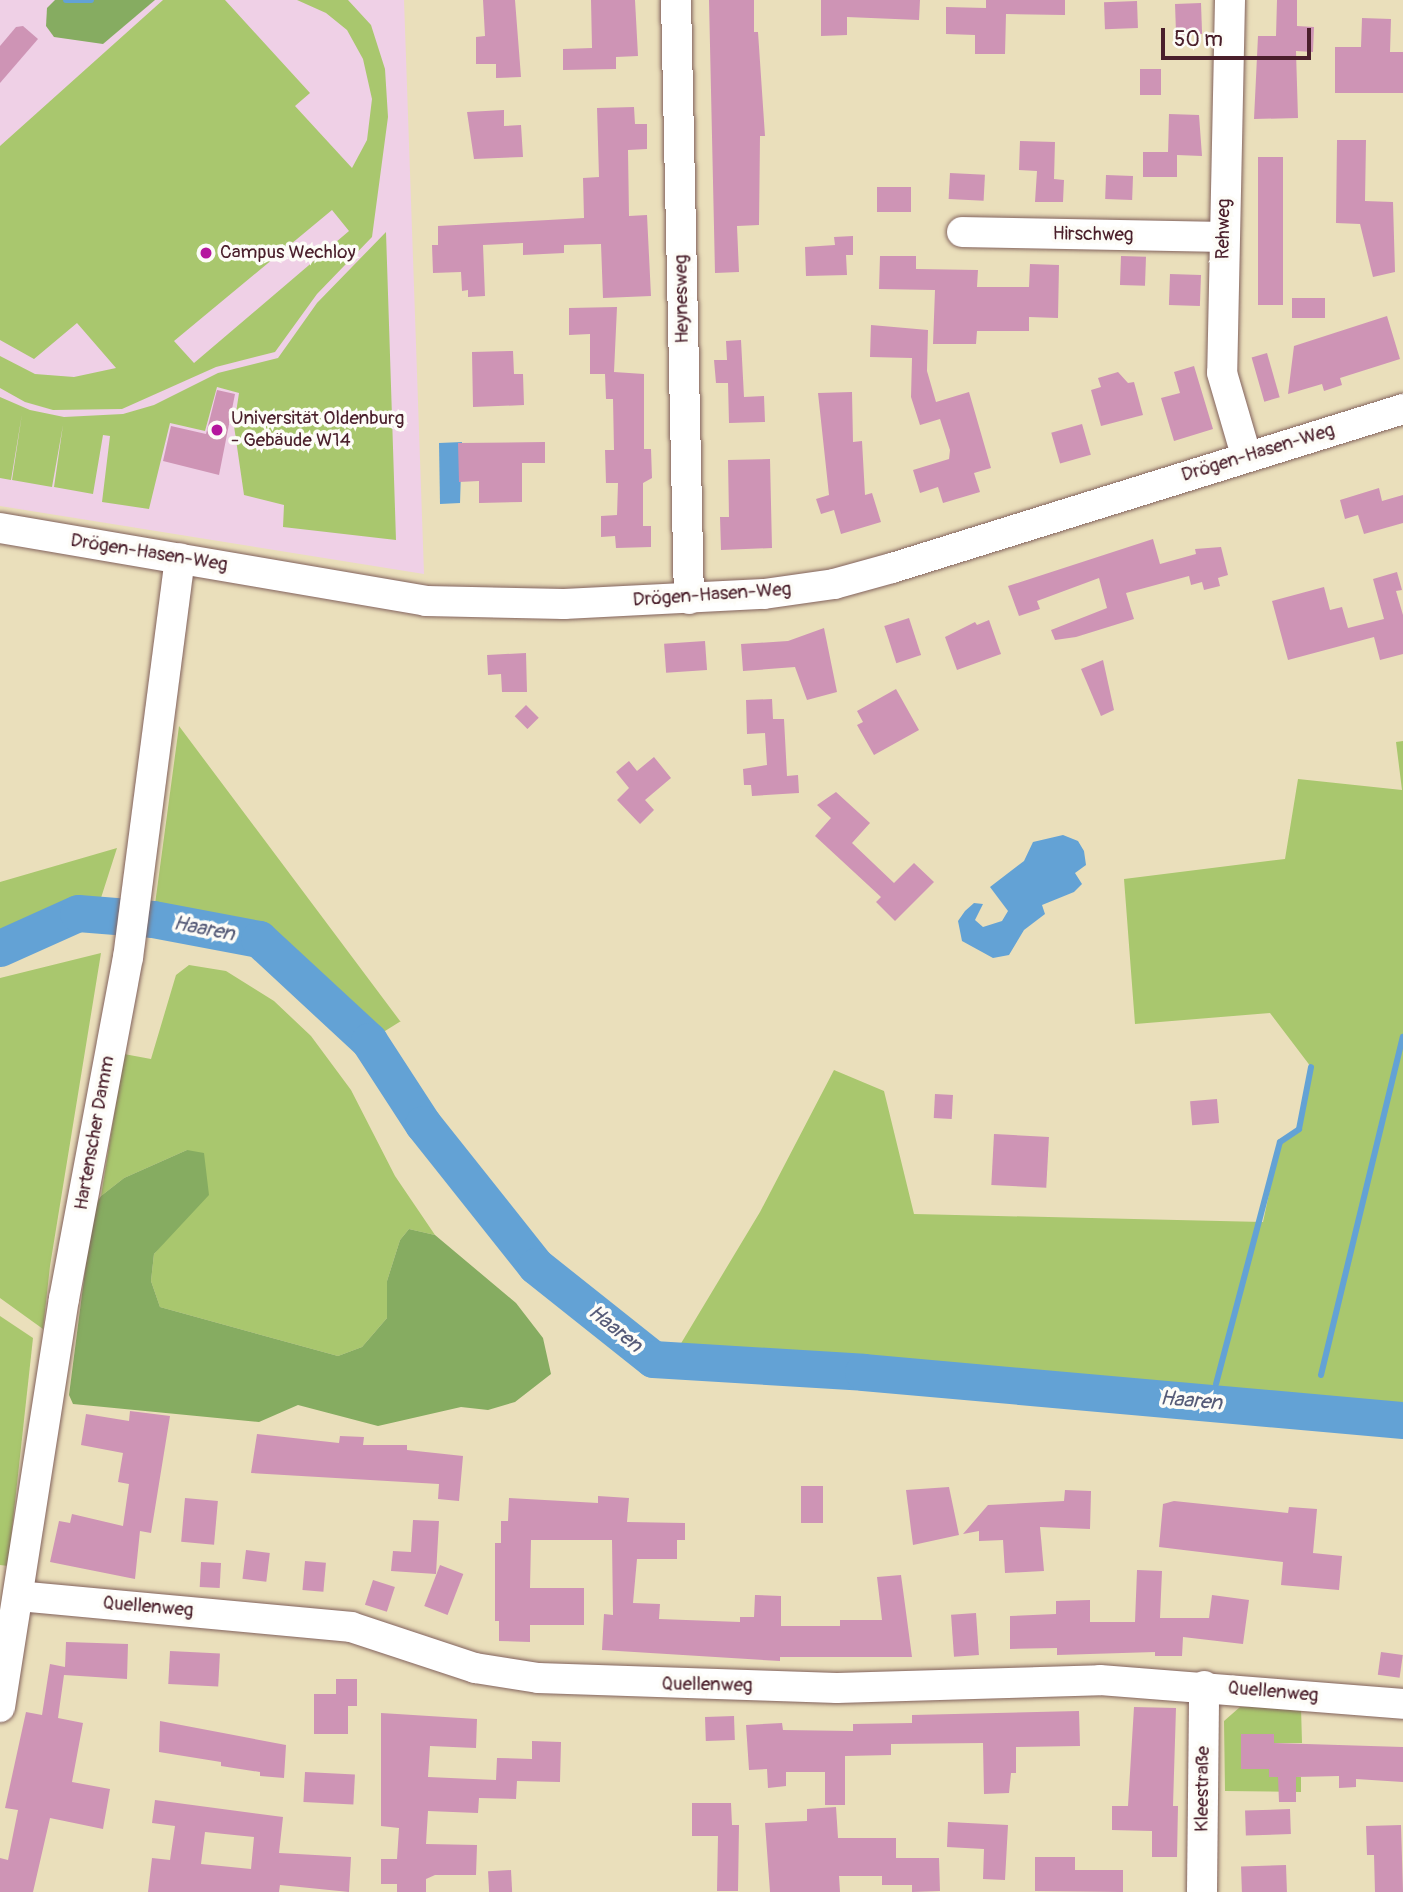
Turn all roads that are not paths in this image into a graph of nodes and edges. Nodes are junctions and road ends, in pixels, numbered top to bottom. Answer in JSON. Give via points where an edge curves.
{"nodes":[{"id":1,"x":676,"y":0,"type":"edge"},
{"id":2,"x":1230,"y":0,"type":"edge"},
{"id":3,"x":962,"y":232,"type":"dead end"},
{"id":4,"x":1224,"y":237,"type":"junction"},
{"id":5,"x":1403,"y":410,"type":"edge"},
{"id":6,"x":1246,"y":455,"type":"junction"},
{"id":7,"x":0,"y":528,"type":"edge"},
{"id":8,"x":180,"y":558,"type":"junction"},
{"id":9,"x":689,"y":599,"type":"junction"},
{"id":10,"x":18,"y":1596,"type":"junction"},
{"id":11,"x":1204,"y":1686,"type":"junction"},
{"id":12,"x":1403,"y":1704,"type":"edge"},
{"id":13,"x":0,"y":1707,"type":"edge"},
{"id":14,"x":1202,"y":1892,"type":"edge"}],
"edges":[{"from":1,"to":9,"type":"street","name":"Heynesweg"},
{"from":2,"to":4,"type":"street","name":"Rehweg"},
{"from":3,"to":4,"type":"street","name":"Hirschweg"},
{"from":4,"to":6,"type":"street","name":"Rehweg","via":[[1222,373]]},
{"from":5,"to":6,"type":"street","name":"Drögen-Hasen-Weg"},
{"from":6,"to":9,"type":"street","name":"Drögen-Hasen-Weg","via":[[834,584]]},
{"from":7,"to":8,"type":"street","name":"Drögen-Hasen-Weg"},
{"from":8,"to":9,"type":"street","name":"Drögen-Hasen-Weg","via":[[426,601],[542,604]]},
{"from":8,"to":10,"type":"street","name":"Hartenscher Damm","via":[[128,952],[64,1299]]},
{"from":10,"to":11,"type":"street","name":"Quellenweg","via":[[351,1627],[475,1668],[538,1678],[838,1688],[1087,1680]]},
{"from":10,"to":13,"type":"street","name":"Hartenscher Damm"},
{"from":11,"to":12,"type":"street","name":"Quellenweg"},
{"from":11,"to":14,"type":"street","name":"Kleestraße"}]}
